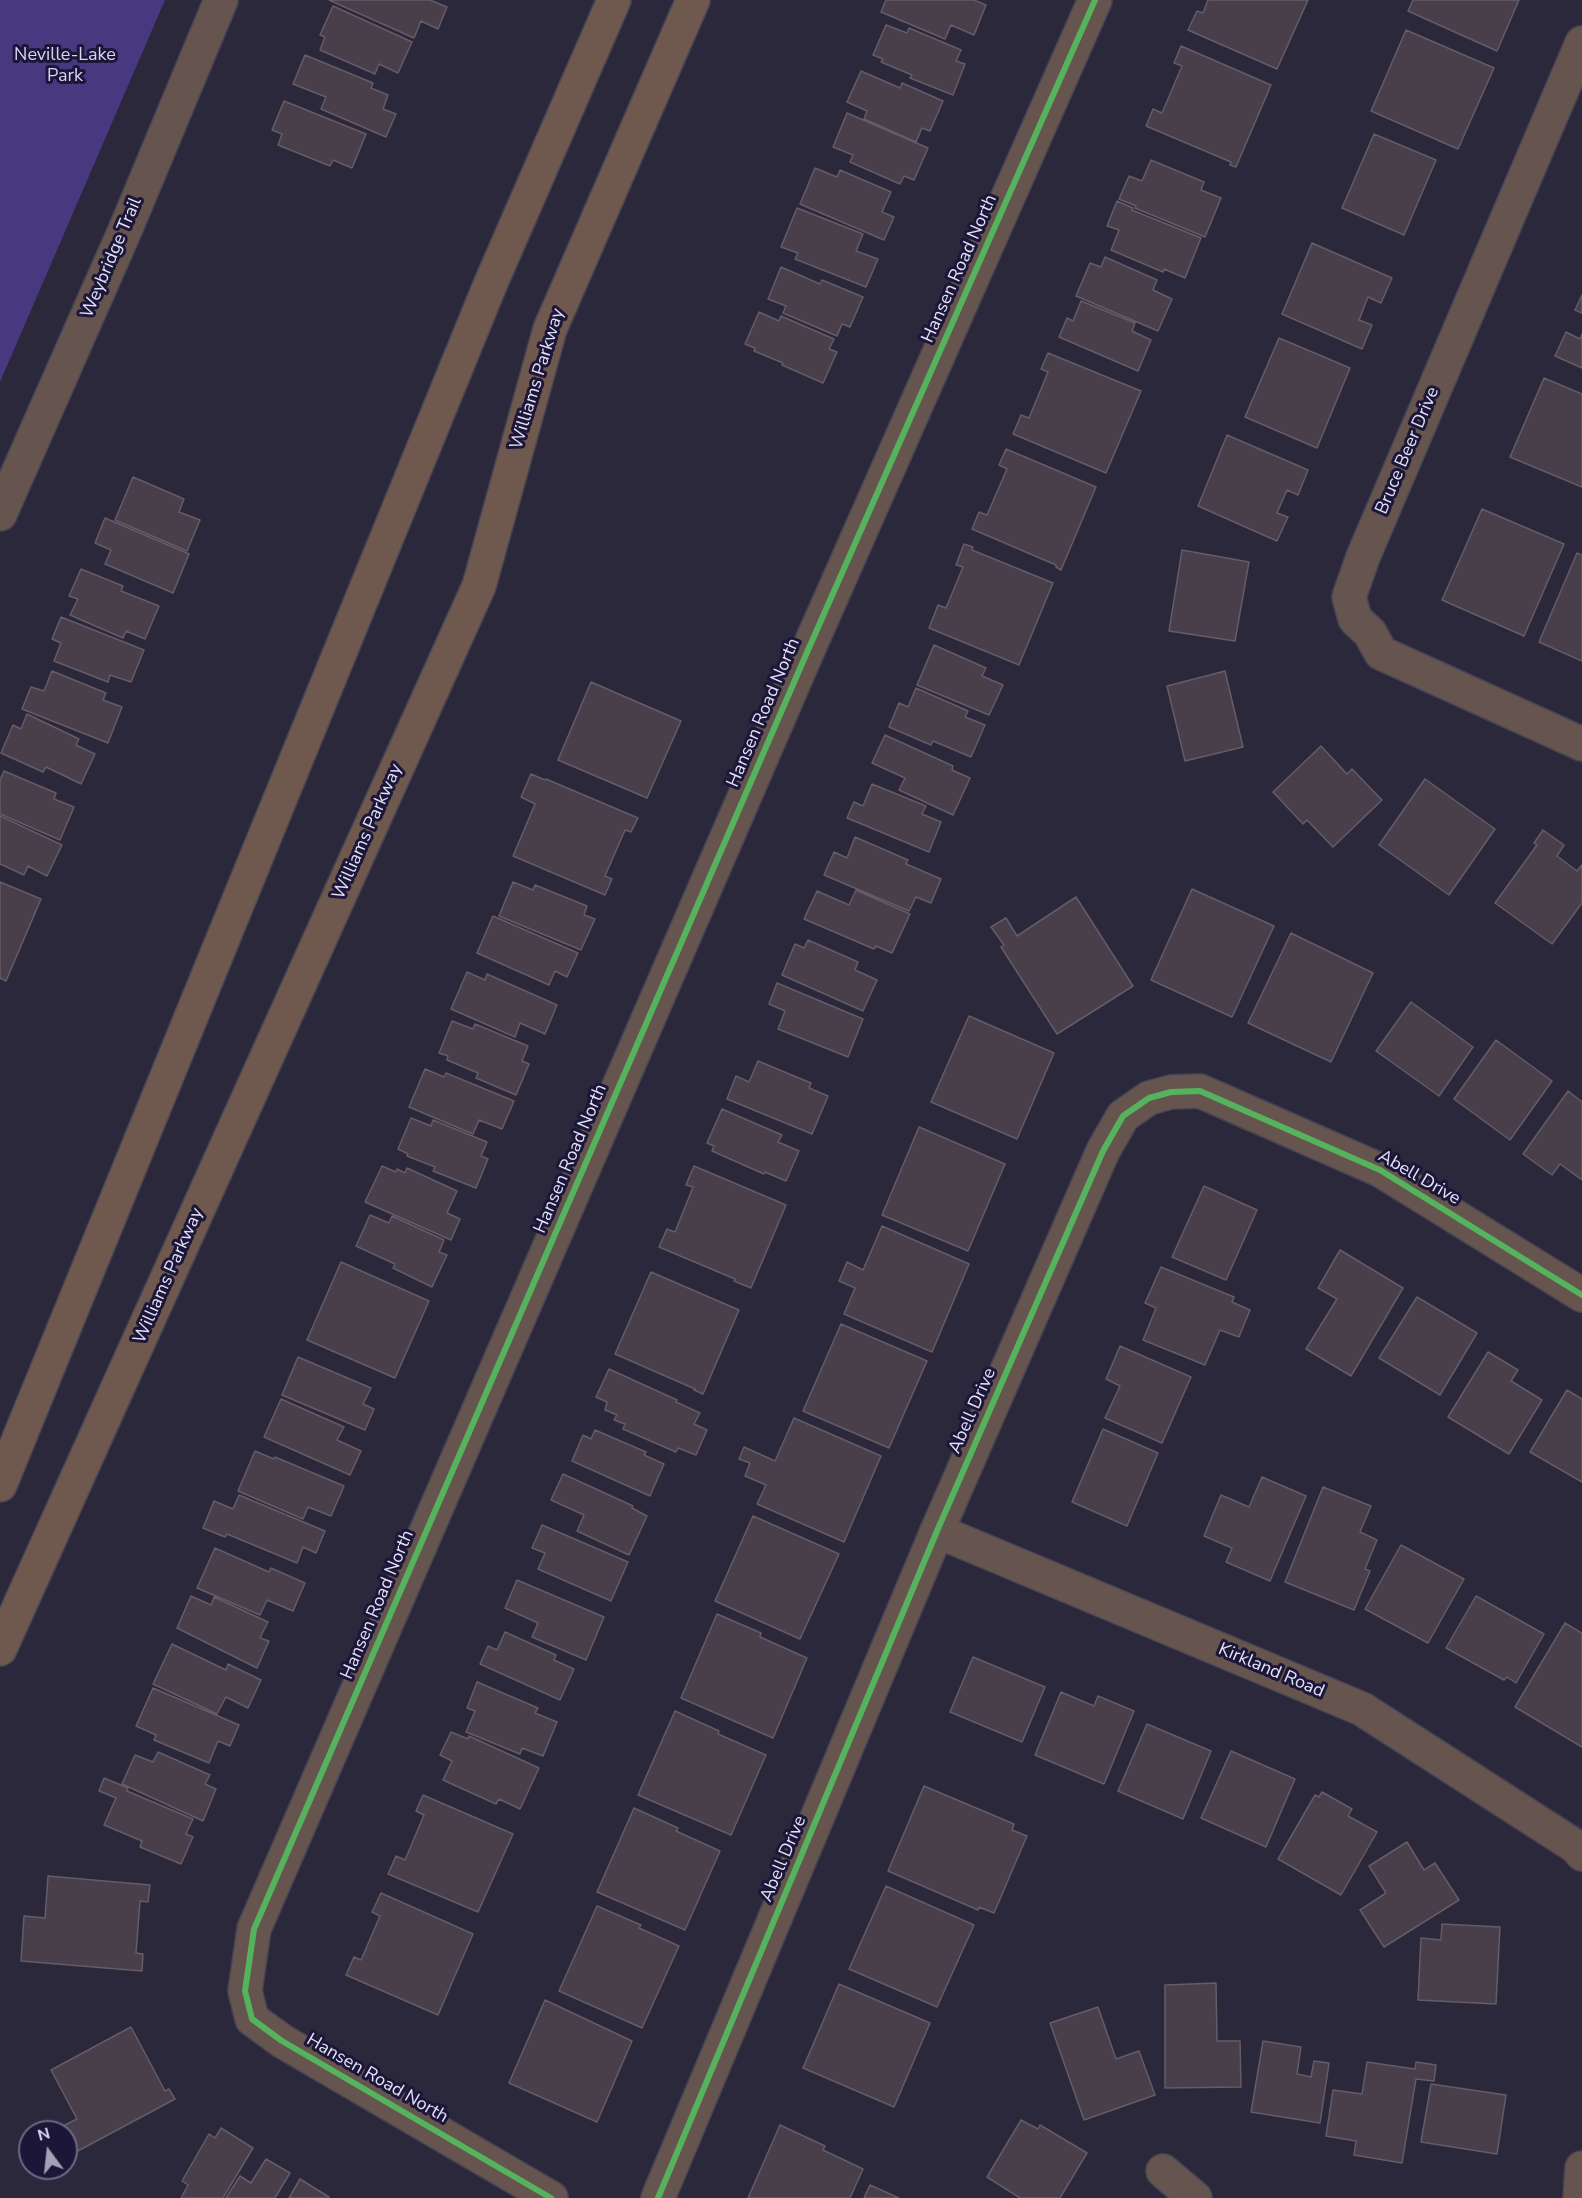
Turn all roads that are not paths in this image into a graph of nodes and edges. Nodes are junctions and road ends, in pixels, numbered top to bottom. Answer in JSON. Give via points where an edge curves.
{"nodes":[{"id":1,"x":221,"y":0,"type":"edge"},
{"id":2,"x":614,"y":0,"type":"edge"},
{"id":3,"x":693,"y":0,"type":"edge"},
{"id":4,"x":1095,"y":0,"type":"edge"},
{"id":5,"x":1582,"y":43,"type":"edge"},
{"id":6,"x":0,"y":514,"type":"edge"},
{"id":7,"x":1582,"y":744,"type":"edge"},
{"id":8,"x":1582,"y":1295,"type":"edge"},
{"id":9,"x":0,"y":1485,"type":"edge"},
{"id":10,"x":937,"y":1531,"type":"junction"},
{"id":11,"x":0,"y":1649,"type":"edge"},
{"id":12,"x":1582,"y":1854,"type":"edge"},
{"id":13,"x":1582,"y":2168,"type":"edge"},
{"id":14,"x":1163,"y":2171,"type":"dead end"},
{"id":15,"x":551,"y":2198,"type":"edge"},
{"id":16,"x":658,"y":2198,"type":"edge"},
{"id":17,"x":1195,"y":2198,"type":"edge"},
{"id":18,"x":1580,"y":2198,"type":"edge"}],
"edges":[{"from":1,"to":6,"type":"street","name":"Weybridge Trail"},
{"from":2,"to":9,"type":"main road","via":[[490,285]]},
{"from":3,"to":11,"type":"main road","name":"Williams Parkway","via":[[550,329],[478,586]]},
{"from":4,"to":15,"type":"street","name":"Hansen Road North","via":[[803,661],[254,1929],[245,1991],[252,2019],[282,2041]]},
{"from":5,"to":7,"type":"street","name":"Bruce Beer Drive","via":[[1349,597],[1355,619],[1370,633],[1381,653]]},
{"from":8,"to":10,"type":"street","name":"Abell Drive","via":[[1380,1170],[1200,1091],[1149,1098],[1124,1116],[1102,1151]]},
{"from":10,"to":12,"type":"street","name":"Kirkland Road","via":[[1362,1709]]},
{"from":10,"to":16,"type":"street","name":"Abell Drive"},
{"from":13,"to":18,"type":"street"},
{"from":14,"to":17,"type":"street"}]}
